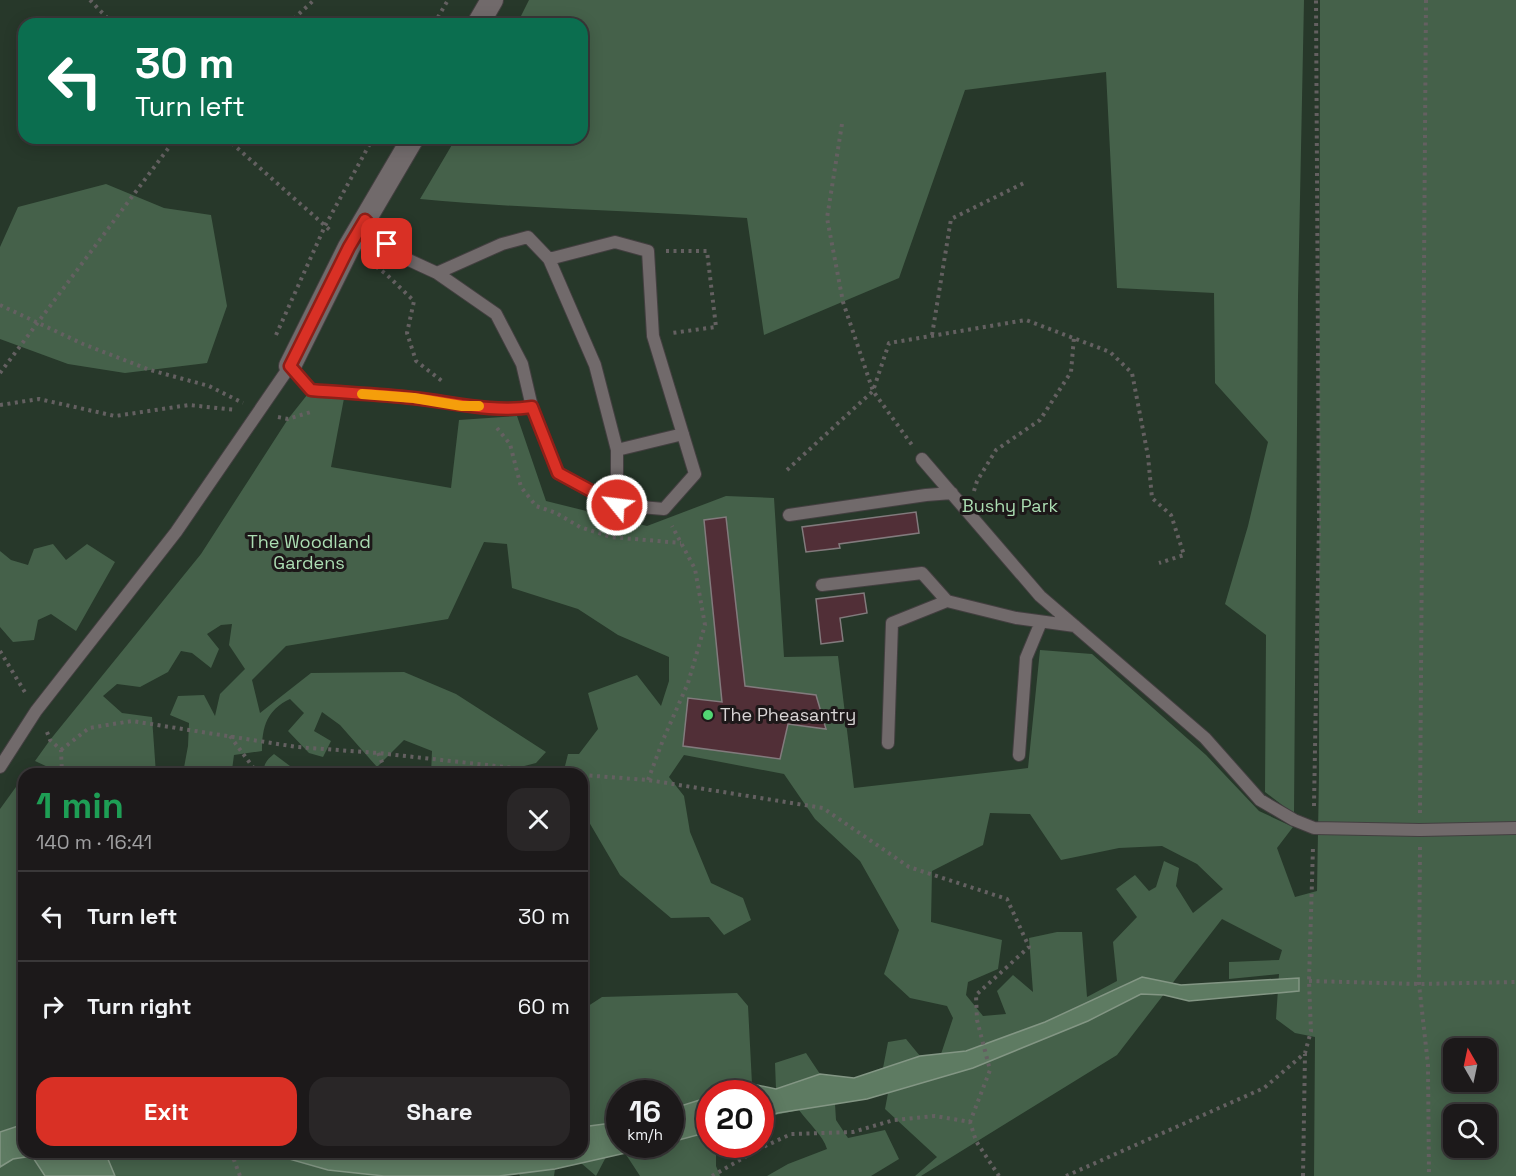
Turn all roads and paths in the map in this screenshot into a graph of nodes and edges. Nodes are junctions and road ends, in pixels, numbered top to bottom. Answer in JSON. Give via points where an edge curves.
{"nodes":[{"id":1,"x":90,"y":0,"type":"edge"},
{"id":2,"x":314,"y":0,"type":"edge"},
{"id":3,"x":448,"y":0,"type":"edge"},
{"id":4,"x":492,"y":0,"type":"edge"},
{"id":5,"x":1316,"y":0,"type":"edge"},
{"id":6,"x":1426,"y":0,"type":"edge"},
{"id":7,"x":106,"y":18,"type":"edge"},
{"id":8,"x":294,"y":18,"type":"edge"},
{"id":9,"x":438,"y":18,"type":"edge"},
{"id":10,"x":482,"y":18,"type":"edge"},
{"id":11,"x":842,"y":124,"type":"dead end"},
{"id":12,"x":172,"y":144,"type":"edge"},
{"id":13,"x":233,"y":144,"type":"edge"},
{"id":14,"x":409,"y":144,"type":"edge"},
{"id":15,"x":1024,"y":183,"type":"dead end"},
{"id":16,"x":365,"y":220,"type":"junction"},
{"id":17,"x":349,"y":247,"type":"junction"},
{"id":18,"x":648,"y":251,"type":"junction"},
{"id":19,"x":549,"y":259,"type":"junction"},
{"id":20,"x":437,"y":273,"type":"junction"},
{"id":21,"x":0,"y":305,"type":"edge"},
{"id":22,"x":38,"y":323,"type":"junction"},
{"id":23,"x":932,"y":335,"type":"junction"},
{"id":24,"x":653,"y":336,"type":"junction"},
{"id":25,"x":1074,"y":337,"type":"junction"},
{"id":26,"x":290,"y":366,"type":"junction"},
{"id":27,"x":0,"y":373,"type":"edge"},
{"id":28,"x":873,"y":391,"type":"junction"},
{"id":29,"x":0,"y":405,"type":"edge"},
{"id":30,"x":532,"y":407,"type":"junction"},
{"id":31,"x":259,"y":412,"type":"junction"},
{"id":32,"x":683,"y":434,"type":"junction"},
{"id":33,"x":617,"y":450,"type":"junction"},
{"id":34,"x":922,"y":459,"type":"joint"},
{"id":35,"x":787,"y":470,"type":"dead end"},
{"id":36,"x":952,"y":493,"type":"junction"},
{"id":37,"x":617,"y":505,"type":"junction"},
{"id":38,"x":664,"y":509,"type":"junction"},
{"id":39,"x":969,"y":512,"type":"junction"},
{"id":40,"x":789,"y":515,"type":"dead end"},
{"id":41,"x":1159,"y":563,"type":"dead end"},
{"id":42,"x":822,"y":585,"type":"dead end"},
{"id":43,"x":947,"y":601,"type":"junction"},
{"id":44,"x":1041,"y":622,"type":"junction"},
{"id":45,"x":1076,"y":626,"type":"junction"},
{"id":46,"x":0,"y":651,"type":"edge"},
{"id":47,"x":36,"y":711,"type":"junction"},
{"id":48,"x":230,"y":736,"type":"junction"},
{"id":49,"x":888,"y":744,"type":"dead end"},
{"id":50,"x":61,"y":750,"type":"junction"},
{"id":51,"x":378,"y":753,"type":"junction"},
{"id":52,"x":1019,"y":755,"type":"dead end"},
{"id":53,"x":0,"y":767,"type":"edge"},
{"id":54,"x":62,"y":768,"type":"edge"},
{"id":55,"x":254,"y":768,"type":"edge"},
{"id":56,"x":384,"y":768,"type":"edge"},
{"id":57,"x":514,"y":768,"type":"edge"},
{"id":58,"x":588,"y":775,"type":"edge"},
{"id":59,"x":648,"y":780,"type":"junction"},
{"id":60,"x":1314,"y":828,"type":"junction"},
{"id":61,"x":1516,"y":828,"type":"edge"},
{"id":62,"x":1420,"y":830,"type":"junction"},
{"id":63,"x":1309,"y":981,"type":"junction"},
{"id":64,"x":1516,"y":982,"type":"edge"},
{"id":65,"x":1419,"y":984,"type":"junction"},
{"id":66,"x":1305,"y":1053,"type":"junction"},
{"id":67,"x":970,"y":1122,"type":"junction"},
{"id":68,"x":233,"y":1158,"type":"edge"},
{"id":69,"x":1079,"y":1174,"type":"edge"},
{"id":70,"x":240,"y":1176,"type":"edge"},
{"id":71,"x":712,"y":1176,"type":"edge"},
{"id":72,"x":999,"y":1176,"type":"edge"},
{"id":73,"x":1066,"y":1176,"type":"edge"},
{"id":74,"x":1303,"y":1176,"type":"edge"},
{"id":75,"x":1429,"y":1176,"type":"edge"}],
"edges":[{"from":1,"to":7,"type":"path"},
{"from":2,"to":8,"type":"path"},
{"from":3,"to":9,"type":"path"},
{"from":4,"to":10,"type":"street"},
{"from":5,"to":60,"type":"path","via":[[1319,523]]},
{"from":6,"to":62,"type":"path"},
{"from":11,"to":28,"type":"path","via":[[827,218],[843,302]]},
{"from":12,"to":22,"type":"path"},
{"from":13,"to":17,"type":"path"},
{"from":14,"to":16,"type":"street"},
{"from":15,"to":23,"type":"path","via":[[951,219]]},
{"from":16,"to":17,"type":"street"},
{"from":16,"to":20,"type":"lane","via":[[398,255]]},
{"from":17,"to":26,"type":"street"},
{"from":18,"to":19,"type":"lane","via":[[615,242]]},
{"from":18,"to":24,"type":"lane"},
{"from":18,"to":24,"type":"path","via":[[707,251],[716,327]]},
{"from":19,"to":20,"type":"lane","via":[[528,237],[502,244]]},
{"from":19,"to":33,"type":"lane","via":[[595,365]]},
{"from":20,"to":30,"type":"lane","via":[[496,314],[522,364]]},
{"from":21,"to":22,"type":"path"},
{"from":22,"to":27,"type":"path"},
{"from":22,"to":31,"type":"path","via":[[150,370],[209,386]]},
{"from":23,"to":25,"type":"path","via":[[1026,320]]},
{"from":23,"to":28,"type":"path","via":[[889,343]]},
{"from":24,"to":32,"type":"lane"},
{"from":25,"to":39,"type":"path","via":[[1071,372],[1040,420],[996,450],[977,481]]},
{"from":25,"to":41,"type":"path","via":[[1110,352],[1132,373],[1152,498],[1171,515],[1184,555]]},
{"from":26,"to":30,"type":"lane","via":[[311,390],[462,406]]},
{"from":26,"to":31,"type":"lane"},
{"from":28,"to":34,"type":"path"},
{"from":28,"to":35,"type":"path"},
{"from":29,"to":31,"type":"path","via":[[39,399],[115,416],[189,405]]},
{"from":30,"to":37,"type":"lane","via":[[558,473]]},
{"from":31,"to":47,"type":"lane","via":[[176,532]]},
{"from":32,"to":33,"type":"lane"},
{"from":32,"to":38,"type":"lane","via":[[695,474]]},
{"from":33,"to":37,"type":"lane"},
{"from":34,"to":36,"type":"lane"},
{"from":36,"to":39,"type":"lane"},
{"from":36,"to":40,"type":"lane"},
{"from":37,"to":38,"type":"lane"},
{"from":38,"to":59,"type":"path","via":[[695,569],[705,625],[688,683]]},
{"from":39,"to":45,"type":"lane","via":[[1040,596]]},
{"from":42,"to":43,"type":"lane","via":[[922,573]]},
{"from":43,"to":44,"type":"lane"},
{"from":43,"to":49,"type":"lane","via":[[892,623]]},
{"from":44,"to":45,"type":"lane"},
{"from":44,"to":52,"type":"lane","via":[[1026,658]]},
{"from":45,"to":60,"type":"lane","via":[[1205,738],[1260,800]]},
{"from":46,"to":47,"type":"path"},
{"from":47,"to":50,"type":"path","via":[[50,740]]},
{"from":47,"to":53,"type":"lane"},
{"from":48,"to":50,"type":"path","via":[[132,721],[89,728]]},
{"from":48,"to":51,"type":"path","via":[[297,747]]},
{"from":48,"to":55,"type":"path"},
{"from":50,"to":54,"type":"path"},
{"from":51,"to":56,"type":"path"},
{"from":51,"to":57,"type":"path"},
{"from":58,"to":59,"type":"path"},
{"from":59,"to":67,"type":"path","via":[[823,808],[909,867],[1007,899],[1029,947],[976,995],[977,1020],[990,1070]]},
{"from":60,"to":62,"type":"lane"},
{"from":60,"to":63,"type":"path"},
{"from":61,"to":62,"type":"lane"},
{"from":62,"to":65,"type":"path"},
{"from":63,"to":65,"type":"path"},
{"from":63,"to":66,"type":"path","via":[[1311,1032]]},
{"from":64,"to":65,"type":"path"},
{"from":65,"to":75,"type":"path","via":[[1428,1065]]},
{"from":66,"to":69,"type":"path","via":[[1264,1088]]},
{"from":66,"to":74,"type":"path"},
{"from":67,"to":71,"type":"path","via":[[935,1116],[894,1120],[853,1132],[791,1134]]},
{"from":67,"to":72,"type":"path","via":[[976,1141]]},
{"from":68,"to":70,"type":"path"},
{"from":69,"to":73,"type":"path"}]}
